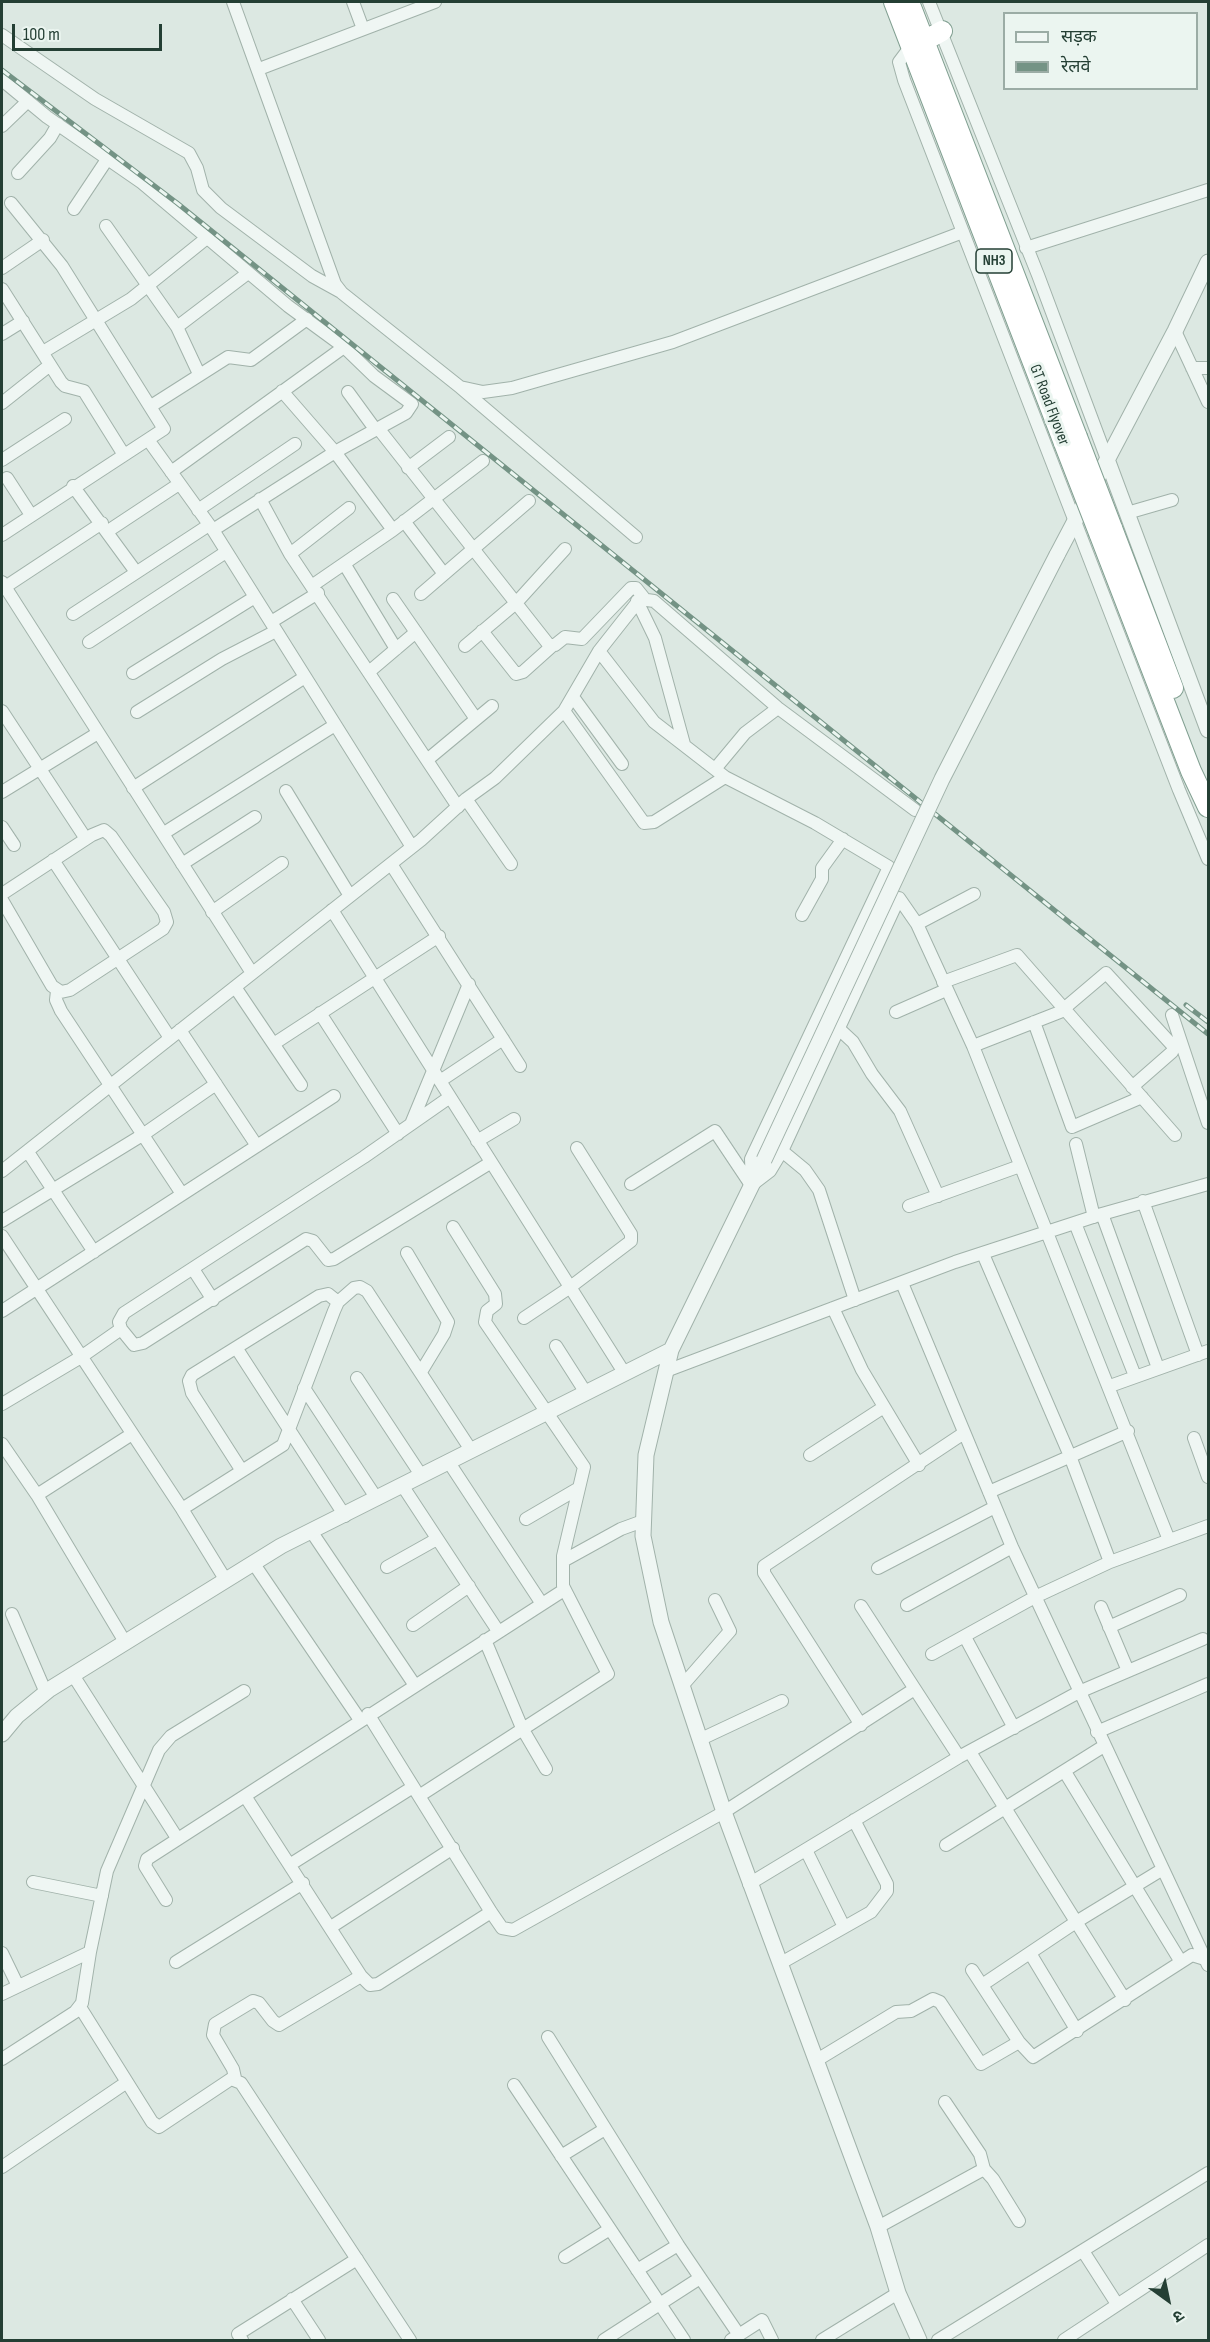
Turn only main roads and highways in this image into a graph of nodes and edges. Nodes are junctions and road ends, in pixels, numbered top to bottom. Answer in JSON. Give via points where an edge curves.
{"nodes":[{"id":1,"x":894,"y":2,"type":"edge"},
{"id":2,"x":909,"y":2,"type":"edge"},
{"id":3,"x":942,"y":31,"type":"road end"},
{"id":4,"x":917,"y":43,"type":"junction"},
{"id":5,"x":1106,"y":530,"type":"junction"},
{"id":6,"x":1209,"y":777,"type":"edge"},
{"id":7,"x":1209,"y":807,"type":"edge"}],
"edges":[{"from":1,"to":4,"type":"highway","name":"GT Road Flyover","number":"NH3"},
{"from":2,"to":4,"type":"highway","name":"GT Road Flyover","number":"NH3"},
{"from":3,"to":4,"type":"highway"},
{"from":4,"to":5,"type":"highway","name":"GT Road Flyover","number":"NH3","bridge":true},
{"from":5,"to":6,"type":"highway","name":"GT Road Flyover","number":"NH3"},
{"from":5,"to":7,"type":"highway","name":"GT Road Flyover","number":"NH3","via":[[1191,771]]}]}
